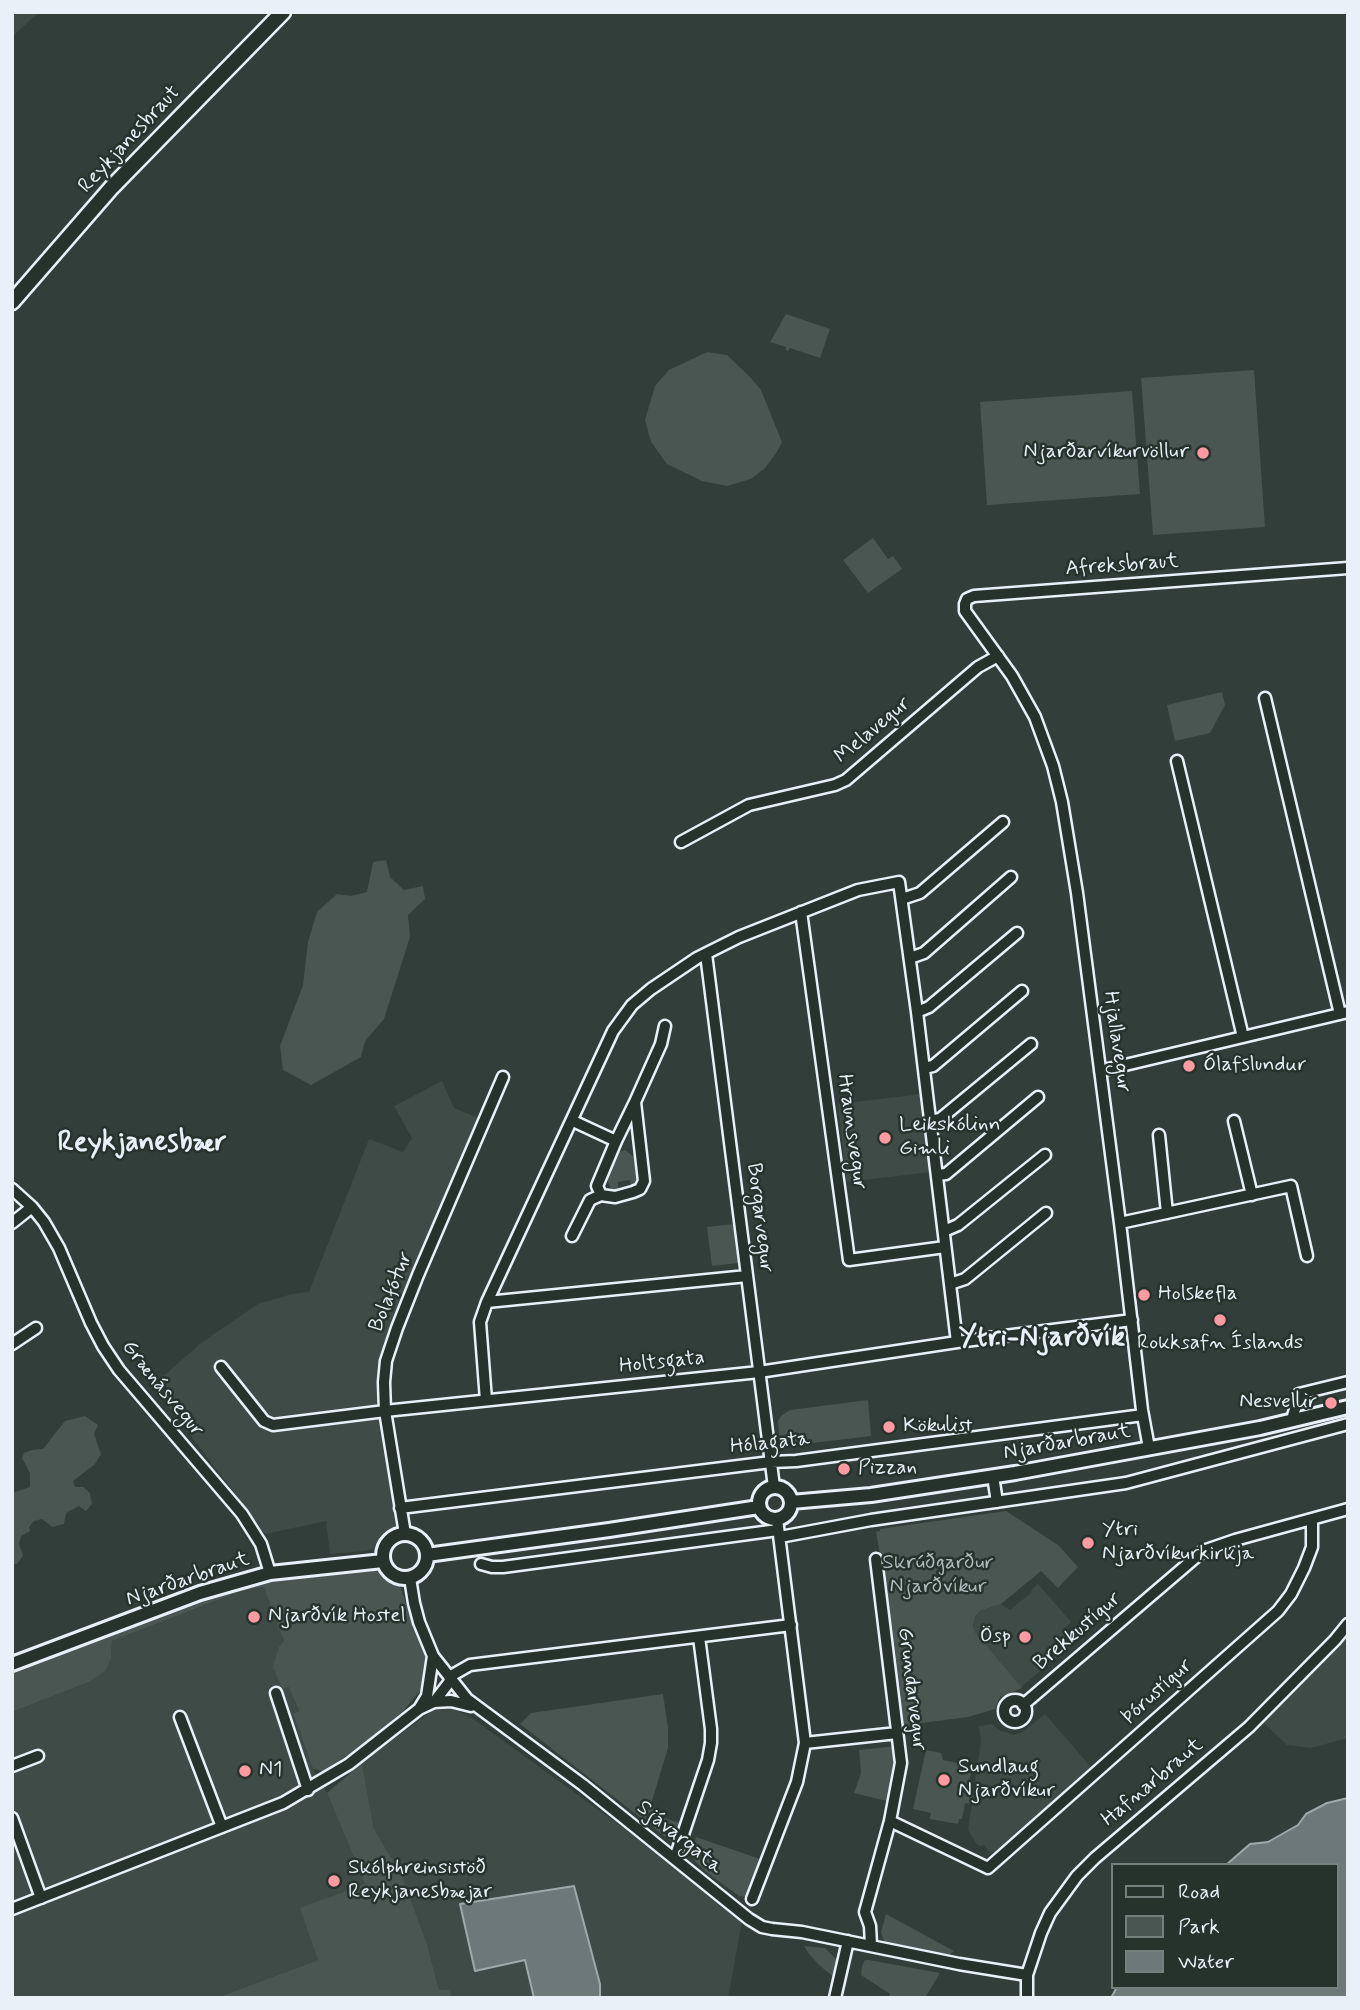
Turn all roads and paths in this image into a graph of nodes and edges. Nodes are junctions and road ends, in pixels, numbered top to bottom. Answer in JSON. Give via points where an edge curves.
{"nodes":[{"id":1,"x":283,"y":12,"type":"edge"},
{"id":2,"x":12,"y":302,"type":"edge"},
{"id":3,"x":1348,"y":568,"type":"edge"},
{"id":4,"x":999,"y":656,"type":"junction"},
{"id":5,"x":1265,"y":698,"type":"dead end"},
{"id":6,"x":1177,"y":761,"type":"dead end"},
{"id":7,"x":1003,"y":822,"type":"dead end"},
{"id":8,"x":681,"y":842,"type":"dead end"},
{"id":9,"x":1010,"y":877,"type":"dead end"},
{"id":10,"x":902,"y":899,"type":"junction"},
{"id":11,"x":801,"y":912,"type":"junction"},
{"id":12,"x":1017,"y":933,"type":"dead end"},
{"id":13,"x":706,"y":954,"type":"junction"},
{"id":14,"x":910,"y":958,"type":"junction"},
{"id":15,"x":1022,"y":991,"type":"dead end"},
{"id":16,"x":917,"y":1012,"type":"junction"},
{"id":17,"x":1344,"y":1013,"type":"edge"},
{"id":18,"x":665,"y":1026,"type":"dead end"},
{"id":19,"x":1244,"y":1037,"type":"junction"},
{"id":20,"x":1031,"y":1044,"type":"dead end"},
{"id":21,"x":924,"y":1068,"type":"junction"},
{"id":22,"x":1100,"y":1071,"type":"junction"},
{"id":23,"x":503,"y":1077,"type":"dead end"},
{"id":24,"x":1038,"y":1097,"type":"dead end"},
{"id":25,"x":635,"y":1102,"type":"junction"},
{"id":26,"x":573,"y":1121,"type":"junction"},
{"id":27,"x":930,"y":1121,"type":"junction"},
{"id":28,"x":1234,"y":1121,"type":"dead end"},
{"id":29,"x":1159,"y":1135,"type":"dead end"},
{"id":30,"x":615,"y":1141,"type":"junction"},
{"id":31,"x":1045,"y":1155,"type":"dead end"},
{"id":32,"x":937,"y":1175,"type":"junction"},
{"id":33,"x":12,"y":1189,"type":"edge"},
{"id":34,"x":601,"y":1195,"type":"junction"},
{"id":35,"x":1252,"y":1195,"type":"junction"},
{"id":36,"x":32,"y":1207,"type":"junction"},
{"id":37,"x":1046,"y":1213,"type":"dead end"},
{"id":38,"x":1167,"y":1213,"type":"junction"},
{"id":39,"x":12,"y":1223,"type":"edge"},
{"id":40,"x":1120,"y":1223,"type":"junction"},
{"id":41,"x":944,"y":1231,"type":"junction"},
{"id":42,"x":572,"y":1236,"type":"dead end"},
{"id":43,"x":946,"y":1247,"type":"junction"},
{"id":44,"x":1307,"y":1256,"type":"dead end"},
{"id":45,"x":747,"y":1276,"type":"junction"},
{"id":46,"x":950,"y":1284,"type":"junction"},
{"id":47,"x":487,"y":1302,"type":"junction"},
{"id":48,"x":1132,"y":1320,"type":"junction"},
{"id":49,"x":36,"y":1328,"type":"dead end"},
{"id":50,"x":957,"y":1342,"type":"junction"},
{"id":51,"x":12,"y":1343,"type":"edge"},
{"id":52,"x":221,"y":1367,"type":"dead end"},
{"id":53,"x":759,"y":1372,"type":"junction"},
{"id":54,"x":1348,"y":1382,"type":"edge"},
{"id":55,"x":486,"y":1400,"type":"junction"},
{"id":56,"x":1348,"y":1407,"type":"edge"},
{"id":57,"x":385,"y":1411,"type":"junction"},
{"id":58,"x":1143,"y":1415,"type":"junction"},
{"id":59,"x":1292,"y":1420,"type":"junction"},
{"id":60,"x":1348,"y":1424,"type":"edge"},
{"id":61,"x":1149,"y":1448,"type":"junction"},
{"id":62,"x":771,"y":1462,"type":"junction"},
{"id":63,"x":993,"y":1476,"type":"junction"},
{"id":64,"x":774,"y":1487,"type":"junction"},
{"id":65,"x":791,"y":1502,"type":"junction"},
{"id":66,"x":998,"y":1502,"type":"junction"},
{"id":67,"x":759,"y":1507,"type":"junction"},
{"id":68,"x":400,"y":1508,"type":"junction"},
{"id":69,"x":1348,"y":1509,"type":"edge"},
{"id":70,"x":1312,"y":1520,"type":"junction"},
{"id":71,"x":779,"y":1529,"type":"junction"},
{"id":72,"x":405,"y":1534,"type":"junction"},
{"id":73,"x":427,"y":1555,"type":"junction"},
{"id":74,"x":876,"y":1559,"type":"dead end"},
{"id":75,"x":383,"y":1561,"type":"junction"},
{"id":76,"x":481,"y":1564,"type":"dead end"},
{"id":77,"x":270,"y":1573,"type":"junction"},
{"id":78,"x":410,"y":1578,"type":"junction"},
{"id":79,"x":1348,"y":1624,"type":"edge"},
{"id":80,"x":791,"y":1625,"type":"junction"},
{"id":81,"x":699,"y":1637,"type":"junction"},
{"id":82,"x":433,"y":1656,"type":"junction"},
{"id":83,"x":12,"y":1664,"type":"edge"},
{"id":84,"x":450,"y":1679,"type":"junction"},
{"id":85,"x":276,"y":1693,"type":"dead end"},
{"id":86,"x":430,"y":1699,"type":"junction"},
{"id":87,"x":1023,"y":1705,"type":"dead end"},
{"id":88,"x":477,"y":1707,"type":"junction"},
{"id":89,"x":180,"y":1717,"type":"dead end"},
{"id":90,"x":897,"y":1733,"type":"junction"},
{"id":91,"x":805,"y":1743,"type":"junction"},
{"id":92,"x":38,"y":1756,"type":"dead end"},
{"id":93,"x":12,"y":1766,"type":"edge"},
{"id":94,"x":308,"y":1790,"type":"junction"},
{"id":95,"x":12,"y":1818,"type":"edge"},
{"id":96,"x":890,"y":1821,"type":"junction"},
{"id":97,"x":222,"y":1827,"type":"junction"},
{"id":98,"x":675,"y":1858,"type":"junction"},
{"id":99,"x":41,"y":1898,"type":"junction"},
{"id":100,"x":752,"y":1899,"type":"dead end"},
{"id":101,"x":12,"y":1909,"type":"edge"},
{"id":102,"x":848,"y":1941,"type":"junction"},
{"id":103,"x":871,"y":1945,"type":"junction"},
{"id":104,"x":1027,"y":1975,"type":"junction"},
{"id":105,"x":835,"y":1998,"type":"edge"},
{"id":106,"x":1027,"y":1998,"type":"edge"}],
"edges":[{"from":1,"to":2,"type":"highway","name":"Reykjanesbraut","via":[[112,187]]},
{"from":3,"to":4,"type":"street","name":"Afreksbraut","via":[[967,599],[965,611]]},
{"from":4,"to":8,"type":"street","name":"Melavegur","via":[[978,667],[846,780],[749,805]]},
{"from":4,"to":22,"type":"street","name":"Hjallavegur","via":[[1035,717],[1062,802]]},
{"from":5,"to":17,"type":"street"},
{"from":6,"to":19,"type":"street"},
{"from":7,"to":10,"type":"street","via":[[920,893]]},
{"from":9,"to":14,"type":"street","via":[[924,953]]},
{"from":10,"to":11,"type":"street","via":[[899,883],[858,890]]},
{"from":10,"to":14,"type":"street"},
{"from":11,"to":13,"type":"street"},
{"from":11,"to":43,"type":"street","name":"Hraunsvegur","via":[[849,1261]]},
{"from":12,"to":16,"type":"street","via":[[929,1007]]},
{"from":13,"to":26,"type":"street","via":[[632,1005],[613,1031]]},
{"from":13,"to":45,"type":"street","name":"Borgarvegur"},
{"from":14,"to":16,"type":"street"},
{"from":15,"to":21,"type":"street","via":[[933,1066]]},
{"from":16,"to":21,"type":"street"},
{"from":17,"to":19,"type":"street"},
{"from":18,"to":25,"type":"street"},
{"from":19,"to":22,"type":"street"},
{"from":20,"to":27,"type":"street","via":[[940,1119]]},
{"from":21,"to":27,"type":"street"},
{"from":22,"to":40,"type":"street","name":"Hjallavegur"},
{"from":23,"to":57,"type":"street","name":"Bolafótur","via":[[393,1339],[385,1372]]},
{"from":24,"to":32,"type":"street","via":[[946,1174]]},
{"from":25,"to":30,"type":"street"},
{"from":25,"to":34,"type":"street","via":[[644,1181],[633,1192]]},
{"from":26,"to":30,"type":"street"},
{"from":26,"to":47,"type":"street"},
{"from":27,"to":32,"type":"street"},
{"from":28,"to":35,"type":"street"},
{"from":29,"to":38,"type":"street"},
{"from":30,"to":34,"type":"street","via":[[597,1186]]},
{"from":31,"to":41,"type":"street","via":[[958,1225]]},
{"from":32,"to":41,"type":"street"},
{"from":33,"to":36,"type":"street","name":"Grænásvegur"},
{"from":34,"to":42,"type":"street","via":[[590,1200]]},
{"from":35,"to":38,"type":"street"},
{"from":35,"to":44,"type":"street","via":[[1291,1186]]},
{"from":36,"to":39,"type":"street"},
{"from":36,"to":77,"type":"street","name":"Grænásvegur","via":[[59,1248],[103,1346],[242,1514],[261,1544]]},
{"from":37,"to":46,"type":"street","via":[[965,1279]]},
{"from":38,"to":40,"type":"street"},
{"from":40,"to":48,"type":"street","name":"Hjallavegur"},
{"from":41,"to":43,"type":"street"},
{"from":43,"to":46,"type":"street"},
{"from":45,"to":47,"type":"street"},
{"from":45,"to":53,"type":"street","name":"Borgarvegur"},
{"from":46,"to":50,"type":"street"},
{"from":47,"to":55,"type":"street","via":[[480,1322]]},
{"from":48,"to":50,"type":"street","name":"Holtsgata"},
{"from":48,"to":58,"type":"street","name":"Hjallavegur"},
{"from":49,"to":51,"type":"street"},
{"from":50,"to":53,"type":"street","name":"Holtsgata"},
{"from":52,"to":57,"type":"street","name":"Holtsgata","via":[[267,1424]]},
{"from":53,"to":55,"type":"street","name":"Holtsgata"},
{"from":53,"to":62,"type":"street","name":"Borgarvegur"},
{"from":54,"to":59,"type":"street","via":[[1299,1394]]},
{"from":55,"to":57,"type":"street","name":"Holtsgata"},
{"from":56,"to":59,"type":"main road","name":"Njarðarbraut"},
{"from":57,"to":68,"type":"street","name":"Bolafótur"},
{"from":58,"to":61,"type":"street","name":"Hjallavegur"},
{"from":58,"to":62,"type":"street","name":"Hólagata"},
{"from":59,"to":61,"type":"main road","name":"Njarðarbraut"},
{"from":60,"to":66,"type":"street","via":[[1126,1483]]},
{"from":61,"to":63,"type":"main road","name":"Njarðarbraut"},
{"from":62,"to":64,"type":"street","name":"Borgarvegur"},
{"from":62,"to":68,"type":"street","name":"Hólagata"},
{"from":63,"to":65,"type":"main road","name":"Njarðarbraut"},
{"from":63,"to":66,"type":"street"},
{"from":64,"to":65,"type":"main road","via":[[784,1489]]},
{"from":64,"to":67,"type":"main road","via":[[760,1496]]},
{"from":65,"to":71,"type":"main road"},
{"from":66,"to":71,"type":"street"},
{"from":67,"to":71,"type":"main road"},
{"from":67,"to":73,"type":"main road"},
{"from":68,"to":72,"type":"street","name":"Bolafótur"},
{"from":69,"to":70,"type":"street","name":"Brekkustígur"},
{"from":70,"to":87,"type":"street","name":"Brekkustígur","via":[[1203,1551]]},
{"from":70,"to":96,"type":"street","name":"Þórustígur","via":[[1312,1547],[1291,1594],[1278,1611],[988,1868]]},
{"from":71,"to":76,"type":"street","via":[[503,1567]]},
{"from":71,"to":80,"type":"street"},
{"from":72,"to":73,"type":"main road","via":[[422,1542]]},
{"from":72,"to":75,"type":"main road","via":[[388,1542]]},
{"from":73,"to":78,"type":"main road","via":[[421,1572]]},
{"from":74,"to":90,"type":"street","name":"Grundarvegur"},
{"from":75,"to":77,"type":"main road","name":"Njarðarbraut"},
{"from":75,"to":78,"type":"main road","via":[[396,1577]]},
{"from":77,"to":83,"type":"main road","name":"Njarðarbraut","via":[[200,1593]]},
{"from":78,"to":82,"type":"street","name":"Sjávargata","via":[[416,1612]]},
{"from":79,"to":104,"type":"street","name":"Hafnarbraut","via":[[1249,1727],[1077,1876],[1050,1913]]},
{"from":80,"to":81,"type":"street"},
{"from":80,"to":91,"type":"street"},
{"from":81,"to":84,"type":"street","via":[[470,1665]]},
{"from":81,"to":98,"type":"street","via":[[711,1743]]},
{"from":82,"to":84,"type":"street","name":"Sjávargata"},
{"from":82,"to":86,"type":"street"},
{"from":84,"to":86,"type":"street"},
{"from":84,"to":88,"type":"street","name":"Sjávargata"},
{"from":85,"to":94,"type":"street"},
{"from":86,"to":88,"type":"street"},
{"from":86,"to":94,"type":"street","via":[[349,1764]]},
{"from":88,"to":98,"type":"street","name":"Sjávargata"},
{"from":89,"to":97,"type":"street"},
{"from":90,"to":91,"type":"street"},
{"from":90,"to":96,"type":"street","name":"Grundarvegur","via":[[901,1763]]},
{"from":91,"to":100,"type":"street","via":[[797,1782]]},
{"from":92,"to":93,"type":"street"},
{"from":94,"to":97,"type":"street"},
{"from":95,"to":99,"type":"street"},
{"from":96,"to":103,"type":"street","name":"Grundarvegur","via":[[865,1912]]},
{"from":97,"to":99,"type":"street"},
{"from":98,"to":102,"type":"street","name":"Sjávargata","via":[[762,1927]]},
{"from":99,"to":101,"type":"street"},
{"from":102,"to":103,"type":"street","name":"Sjávargata"},
{"from":102,"to":105,"type":"street"},
{"from":103,"to":104,"type":"street","name":"Sjávargata"},
{"from":104,"to":106,"type":"street","name":"Hafnarbraut"}]}
